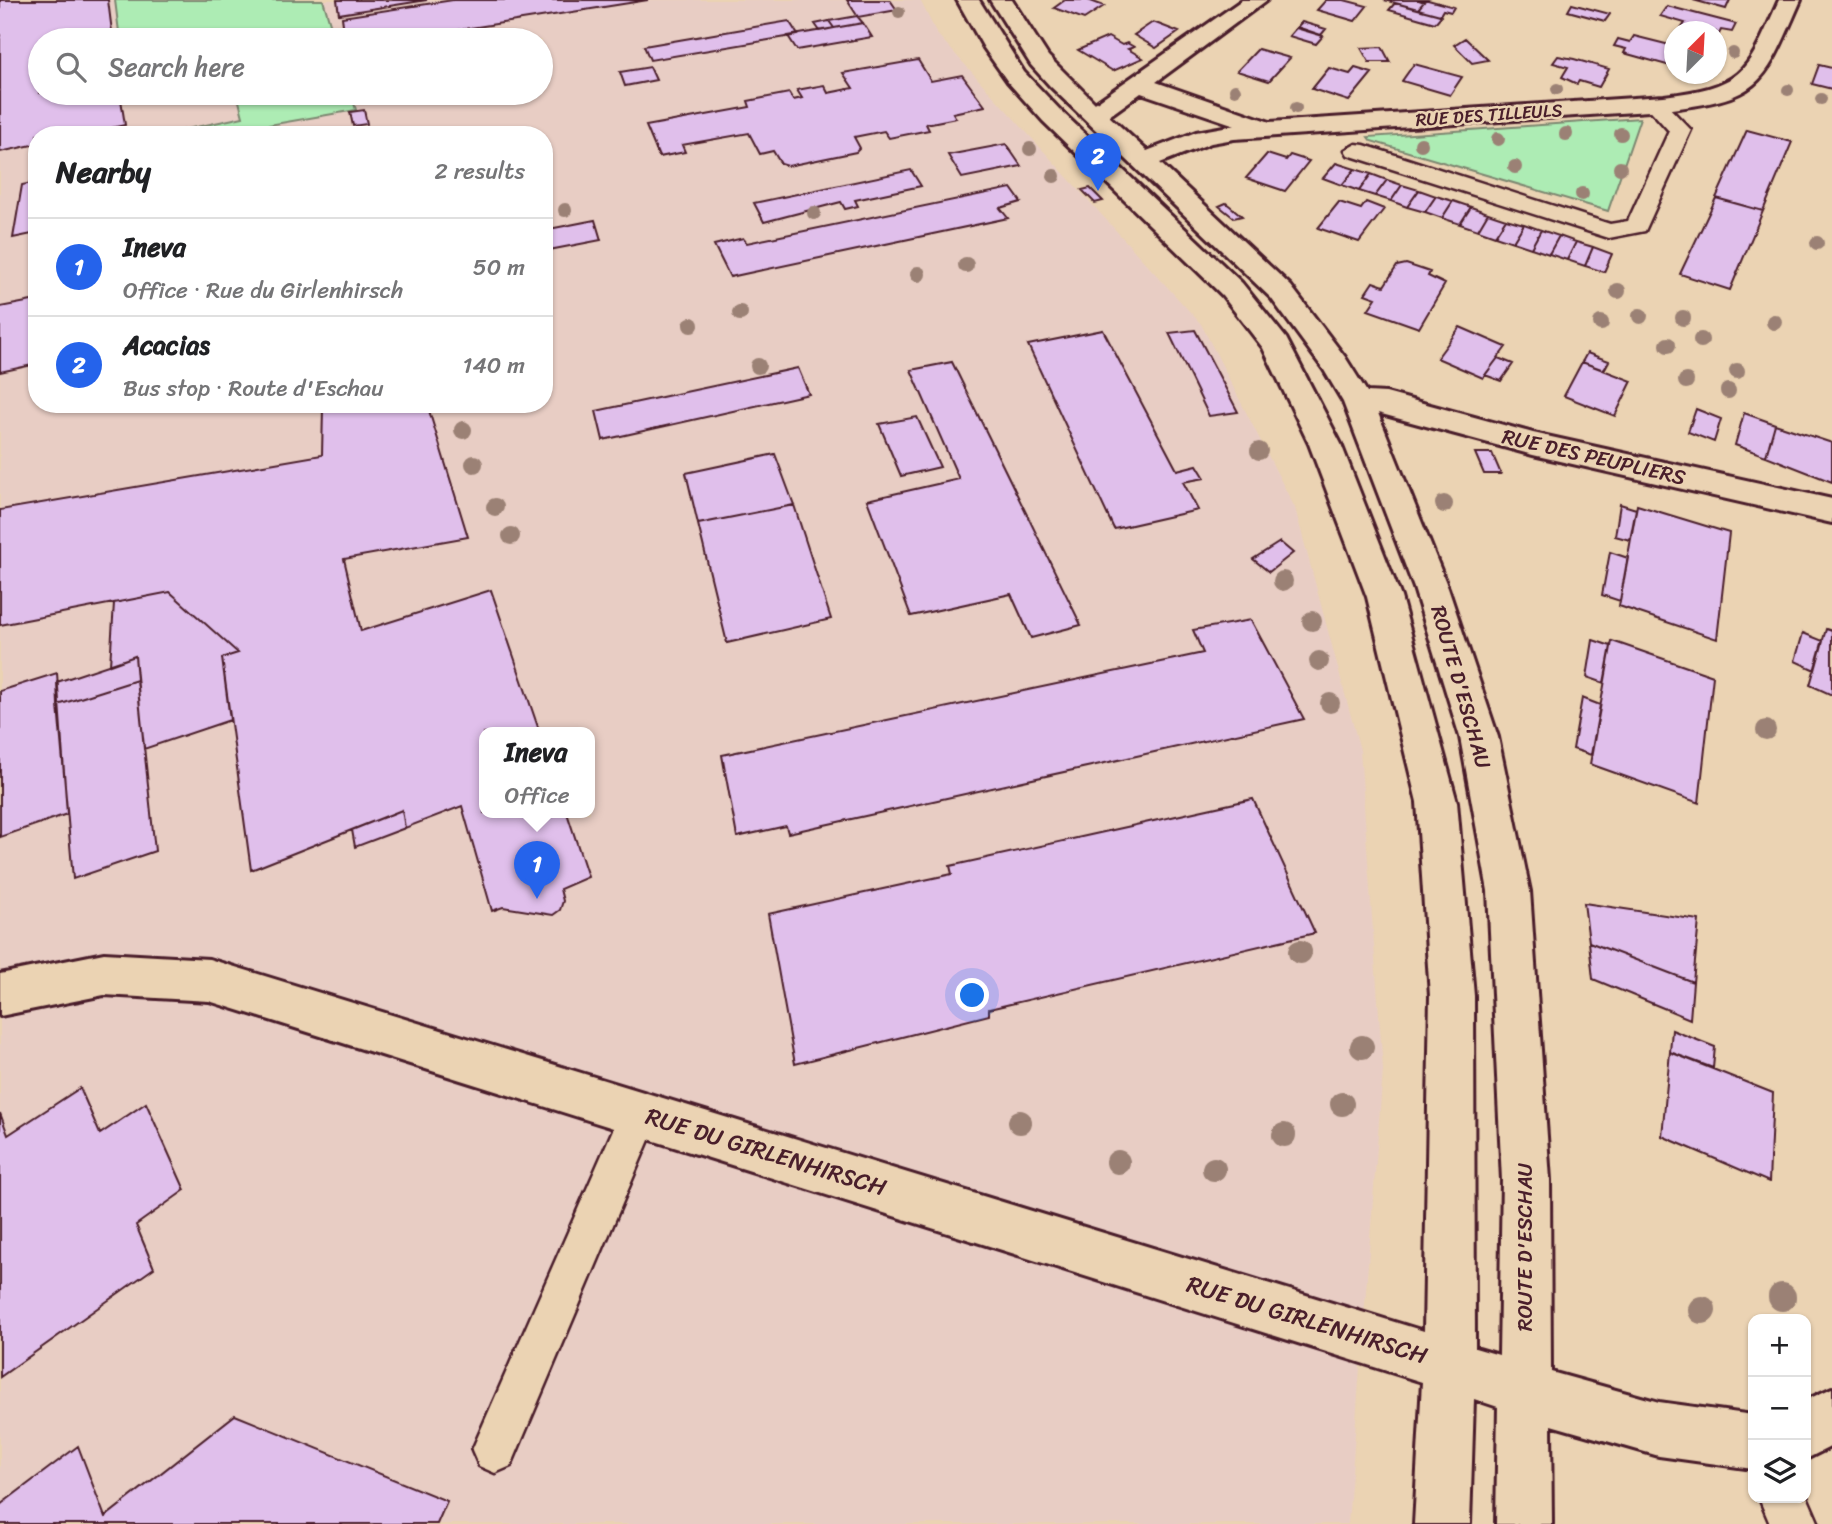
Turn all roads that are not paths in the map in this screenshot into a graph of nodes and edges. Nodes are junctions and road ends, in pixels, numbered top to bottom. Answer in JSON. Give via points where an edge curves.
{"nodes":[{"id":1,"x":968,"y":0,"type":"edge"},
{"id":2,"x":1001,"y":0,"type":"edge"},
{"id":3,"x":1256,"y":0,"type":"edge"},
{"id":4,"x":1790,"y":0,"type":"edge"},
{"id":5,"x":1138,"y":84,"type":"junction"},
{"id":6,"x":1655,"y":104,"type":"junction"},
{"id":7,"x":1094,"y":116,"type":"junction"},
{"id":8,"x":1276,"y":130,"type":"junction"},
{"id":9,"x":1356,"y":150,"type":"dead end"},
{"id":10,"x":1140,"y":162,"type":"junction"},
{"id":11,"x":1358,"y":402,"type":"junction"},
{"id":12,"x":1832,"y":511,"type":"edge"},
{"id":13,"x":0,"y":995,"type":"edge"},
{"id":14,"x":640,"y":1114,"type":"junction"},
{"id":15,"x":1449,"y":1365,"type":"junction"},
{"id":16,"x":1524,"y":1388,"type":"junction"},
{"id":17,"x":1832,"y":1414,"type":"edge"},
{"id":18,"x":1811,"y":1429,"type":"edge"},
{"id":19,"x":1748,"y":1441,"type":"edge"},
{"id":20,"x":495,"y":1450,"type":"dead end"},
{"id":21,"x":1785,"y":1503,"type":"edge"},
{"id":22,"x":1442,"y":1524,"type":"edge"},
{"id":23,"x":1524,"y":1524,"type":"edge"},
{"id":24,"x":1795,"y":1524,"type":"edge"}],
"edges":[{"from":1,"to":15,"type":"street","via":[[1016,77],[1232,289],[1276,345],[1325,444],[1384,597],[1437,802],[1452,996]]},
{"from":2,"to":7,"type":"street","name":"ROUTE D'ESCHAU","via":[[1039,60]]},
{"from":3,"to":5,"type":"street"},
{"from":4,"to":6,"type":"street","name":"RUE DES TILLEULS","via":[[1760,65],[1741,85]]},
{"from":5,"to":7,"type":"street"},
{"from":5,"to":8,"type":"street"},
{"from":6,"to":8,"type":"street","name":"RUE DES TILLEULS"},
{"from":6,"to":9,"type":"lane","via":[[1680,130],[1637,226],[1609,232]]},
{"from":7,"to":10,"type":"street","name":"ROUTE D'ESCHAU"},
{"from":8,"to":10,"type":"street","name":"RUE DES TILLEULS","via":[[1205,137]]},
{"from":10,"to":11,"type":"street","name":"ROUTE D'ESCHAU","via":[[1281,292]]},
{"from":11,"to":12,"type":"street","name":"RUE DES PEUPLIERS","via":[[1386,403],[1533,444]]},
{"from":11,"to":16,"type":"street","name":"ROUTE D'ESCHAU","via":[[1431,588],[1479,737],[1509,891],[1526,1180]]},
{"from":13,"to":14,"type":"street","name":"RUE DU GIRLENHIRSCH","via":[[104,974],[209,980]]},
{"from":14,"to":15,"type":"street","name":"RUE DU GIRLENHIRSCH"},
{"from":14,"to":20,"type":"lane"},
{"from":15,"to":16,"type":"street","name":"RUE DU GIRLENHIRSCH"},
{"from":15,"to":22,"type":"street"},
{"from":16,"to":19,"type":"street","name":"RUE DU GIRLENHIRSCH","via":[[1659,1429]]},
{"from":16,"to":23,"type":"street","name":"ROUTE D'ESCHAU"},
{"from":17,"to":18,"type":"street"},
{"from":21,"to":24,"type":"lane"}]}
